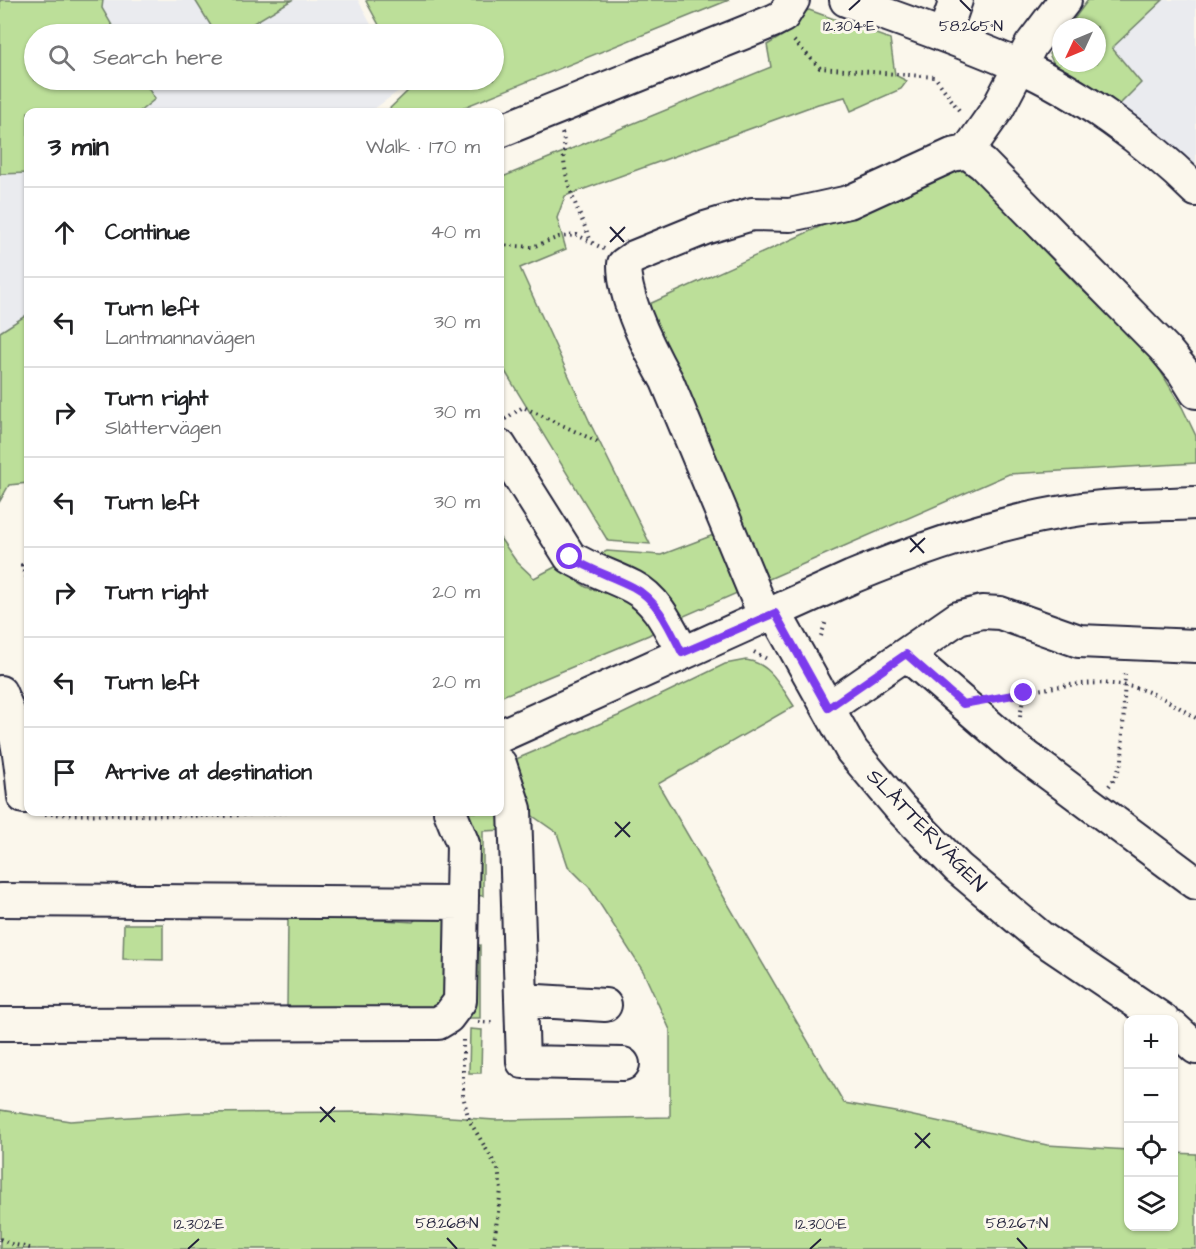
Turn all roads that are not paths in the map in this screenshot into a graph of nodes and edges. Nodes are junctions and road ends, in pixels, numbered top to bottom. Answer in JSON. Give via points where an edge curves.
{"nodes":[{"id":1,"x":846,"y":0,"type":"edge"},
{"id":2,"x":956,"y":0,"type":"edge"},
{"id":3,"x":1065,"y":0,"type":"edge"},
{"id":4,"x":783,"y":10,"type":"edge"},
{"id":5,"x":944,"y":35,"type":"junction"},
{"id":6,"x":1018,"y":65,"type":"junction"},
{"id":7,"x":504,"y":129,"type":"edge"},
{"id":8,"x":973,"y":143,"type":"junction"},
{"id":9,"x":1196,"y":190,"type":"edge"},
{"id":10,"x":1196,"y":392,"type":"edge"},
{"id":11,"x":504,"y":452,"type":"edge"},
{"id":12,"x":1196,"y":503,"type":"edge"},
{"id":13,"x":770,"y":615,"type":"junction"},
{"id":14,"x":1196,"y":646,"type":"edge"},
{"id":15,"x":682,"y":653,"type":"junction"},
{"id":16,"x":906,"y":654,"type":"junction"},
{"id":17,"x":0,"y":692,"type":"edge"},
{"id":18,"x":828,"y":708,"type":"junction"},
{"id":19,"x":504,"y":734,"type":"edge"},
{"id":20,"x":504,"y":776,"type":"edge"},
{"id":21,"x":23,"y":801,"type":"edge"},
{"id":22,"x":452,"y":816,"type":"edge"},
{"id":23,"x":1196,"y":883,"type":"edge"},
{"id":24,"x":0,"y":900,"type":"edge"},
{"id":25,"x":462,"y":903,"type":"junction"},
{"id":26,"x":521,"y":1000,"type":"junction"},
{"id":27,"x":605,"y":1005,"type":"dead end"},
{"id":28,"x":1156,"y":1015,"type":"edge"},
{"id":29,"x":0,"y":1024,"type":"edge"},
{"id":30,"x":623,"y":1064,"type":"dead end"}],
"edges":[{"from":1,"to":5,"type":"street"},
{"from":2,"to":5,"type":"street"},
{"from":3,"to":6,"type":"street"},
{"from":4,"to":7,"type":"street"},
{"from":5,"to":6,"type":"street"},
{"from":6,"to":8,"type":"street","via":[[998,108]]},
{"from":6,"to":9,"type":"street","via":[[1121,126]]},
{"from":8,"to":10,"type":"street","via":[[992,172],[1164,348]]},
{"from":8,"to":13,"type":"street","name":"SLÅTTERVÄGEN","via":[[849,202],[790,215],[752,214],[705,228],[624,264],[624,279],[647,344]]},
{"from":11,"to":15,"type":"street","via":[[570,557],[635,588],[662,614]]},
{"from":12,"to":13,"type":"street","via":[[1078,509],[1000,525],[906,555]]},
{"from":13,"to":15,"type":"street"},
{"from":13,"to":18,"type":"street","name":"SLÅTTERVÄGEN"},
{"from":14,"to":16,"type":"street","via":[[1079,641],[1000,613],[982,612],[958,618]]},
{"from":15,"to":19,"type":"street"},
{"from":16,"to":18,"type":"street"},
{"from":16,"to":23,"type":"street","via":[[1015,748]]},
{"from":17,"to":21,"type":"street","via":[[19,745]]},
{"from":18,"to":28,"type":"street","name":"SLÅTTERVÄGEN","via":[[852,752],[958,868],[1040,937]]},
{"from":20,"to":26,"type":"street","via":[[515,809]]},
{"from":22,"to":25,"type":"street","via":[[463,844]]},
{"from":24,"to":25,"type":"street"},
{"from":25,"to":29,"type":"street","via":[[460,1001],[438,1023]]},
{"from":26,"to":27,"type":"street"},
{"from":26,"to":30,"type":"street","via":[[523,1062]]}]}
